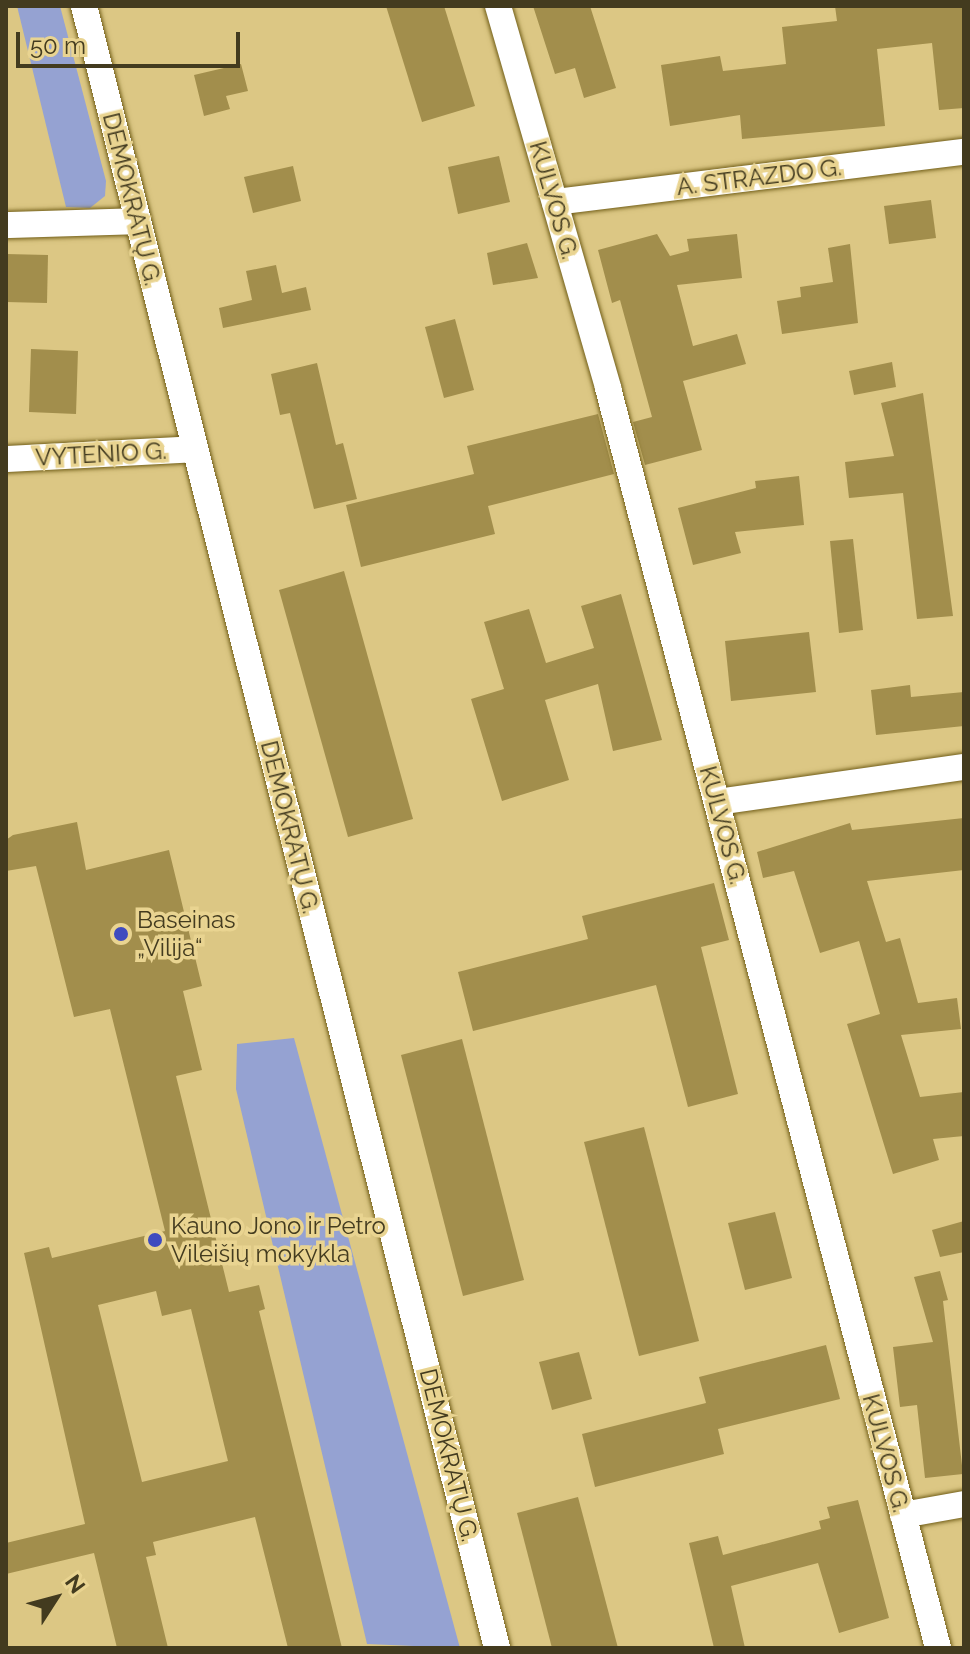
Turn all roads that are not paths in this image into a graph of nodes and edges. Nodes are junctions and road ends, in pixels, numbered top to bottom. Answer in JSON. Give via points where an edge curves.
{"nodes":[{"id":1,"x":84,"y":6,"type":"edge"},
{"id":2,"x":498,"y":6,"type":"edge"},
{"id":3,"x":964,"y":152,"type":"edge"},
{"id":4,"x":555,"y":202,"type":"junction"},
{"id":5,"x":138,"y":221,"type":"junction"},
{"id":6,"x":6,"y":225,"type":"edge"},
{"id":7,"x":195,"y":449,"type":"junction"},
{"id":8,"x":6,"y":459,"type":"edge"},
{"id":9,"x":964,"y":767,"type":"edge"},
{"id":10,"x":717,"y":802,"type":"junction"},
{"id":11,"x":964,"y":1504,"type":"edge"},
{"id":12,"x":903,"y":1515,"type":"junction"},
{"id":13,"x":497,"y":1648,"type":"edge"},
{"id":14,"x":938,"y":1648,"type":"edge"}],
"edges":[{"from":1,"to":5,"type":"street","name":"DEMOKRATŲ G."},
{"from":2,"to":4,"type":"street","name":"KULVOS G."},
{"from":3,"to":4,"type":"street","name":"A. STRAZDO G."},
{"from":4,"to":10,"type":"street","name":"KULVOS G."},
{"from":5,"to":6,"type":"street"},
{"from":5,"to":7,"type":"street","name":"DEMOKRATŲ G."},
{"from":7,"to":8,"type":"street","name":"VYTENIO G."},
{"from":7,"to":13,"type":"street","name":"DEMOKRATŲ G."},
{"from":9,"to":10,"type":"street"},
{"from":10,"to":12,"type":"street","name":"KULVOS G."},
{"from":11,"to":12,"type":"street"},
{"from":12,"to":14,"type":"street","name":"KULVOS G."}]}
